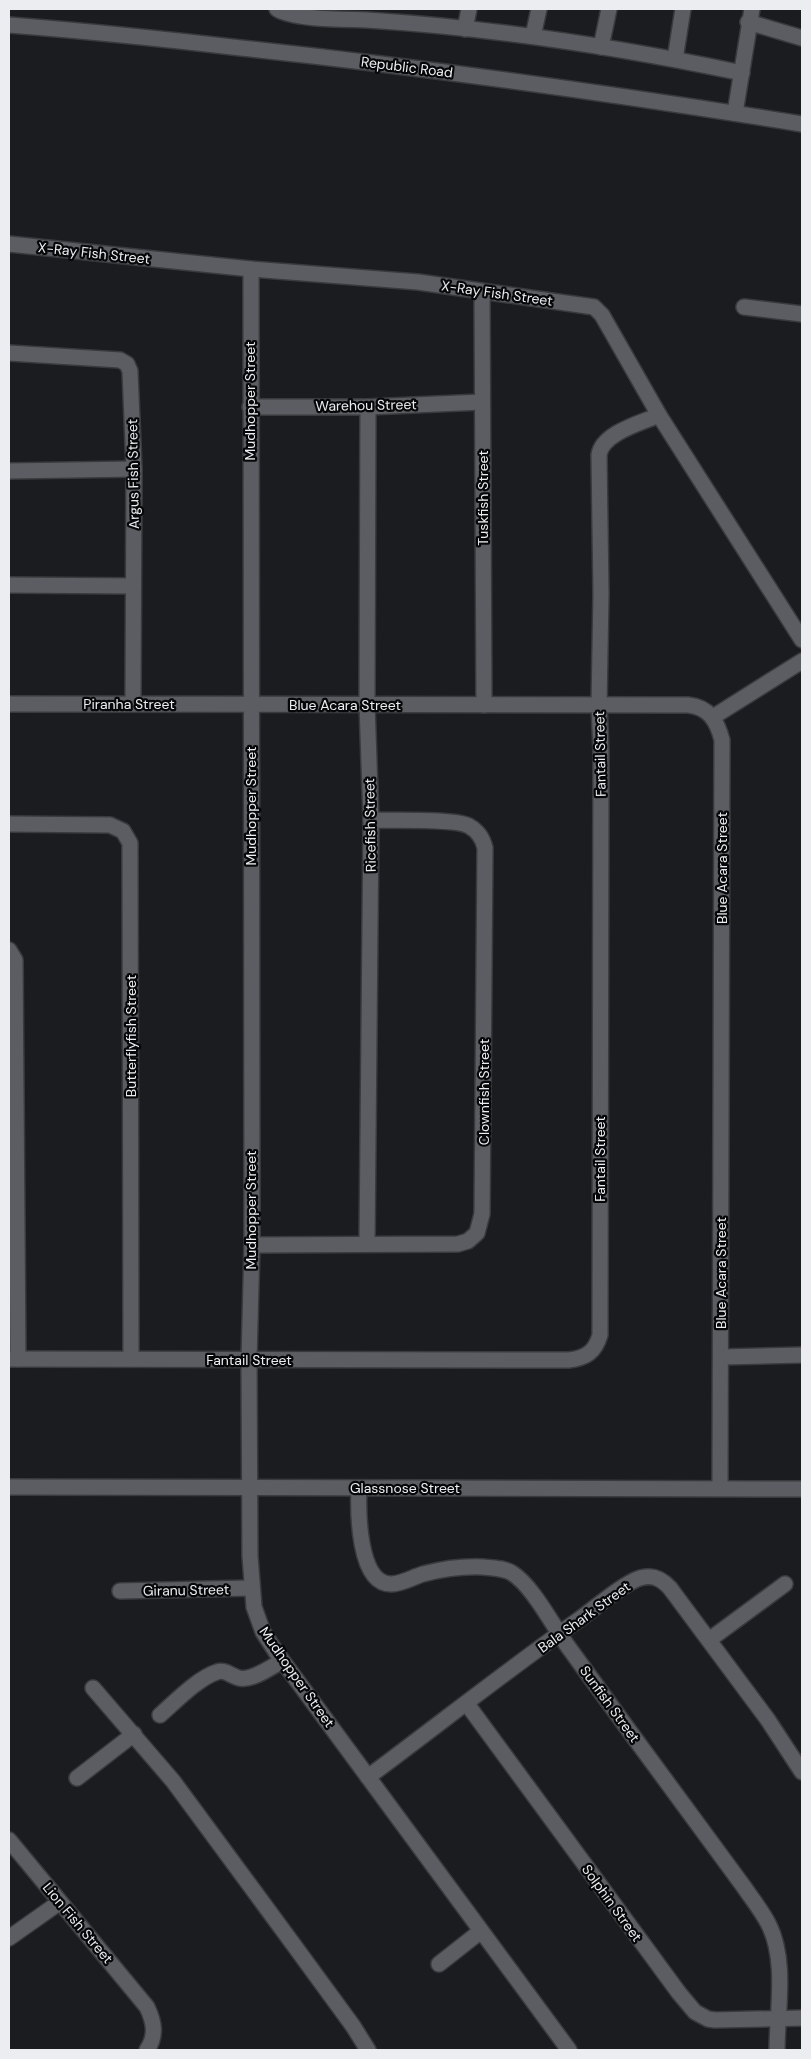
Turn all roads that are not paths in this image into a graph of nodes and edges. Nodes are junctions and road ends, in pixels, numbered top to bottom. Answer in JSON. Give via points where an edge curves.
{"nodes":[{"id":1,"x":278,"y":9,"type":"edge"},
{"id":2,"x":469,"y":9,"type":"edge"},
{"id":3,"x":538,"y":9,"type":"edge"},
{"id":4,"x":609,"y":9,"type":"edge"},
{"id":5,"x":683,"y":9,"type":"edge"},
{"id":6,"x":398,"y":15,"type":"edge"},
{"id":7,"x":750,"y":16,"type":"edge"},
{"id":8,"x":9,"y":25,"type":"edge"},
{"id":9,"x":465,"y":29,"type":"junction"},
{"id":10,"x":533,"y":36,"type":"junction"},
{"id":11,"x":802,"y":38,"type":"edge"},
{"id":12,"x":601,"y":47,"type":"junction"},
{"id":13,"x":675,"y":59,"type":"junction"},
{"id":14,"x":742,"y":73,"type":"junction"},
{"id":15,"x":735,"y":113,"type":"junction"},
{"id":16,"x":802,"y":124,"type":"edge"},
{"id":17,"x":9,"y":244,"type":"edge"},
{"id":18,"x":250,"y":269,"type":"junction"},
{"id":19,"x":482,"y":292,"type":"junction"},
{"id":20,"x":744,"y":307,"type":"dead end"},
{"id":21,"x":802,"y":314,"type":"edge"},
{"id":22,"x":9,"y":353,"type":"edge"},
{"id":23,"x":482,"y":402,"type":"junction"},
{"id":24,"x":250,"y":406,"type":"junction"},
{"id":25,"x":368,"y":407,"type":"junction"},
{"id":26,"x":659,"y":415,"type":"junction"},
{"id":27,"x":134,"y":469,"type":"junction"},
{"id":28,"x":9,"y":471,"type":"edge"},
{"id":29,"x":9,"y":585,"type":"edge"},
{"id":30,"x":133,"y":586,"type":"junction"},
{"id":31,"x":802,"y":640,"type":"edge"},
{"id":32,"x":802,"y":661,"type":"edge"},
{"id":33,"x":9,"y":704,"type":"edge"},
{"id":34,"x":133,"y":704,"type":"junction"},
{"id":35,"x":367,"y":704,"type":"junction"},
{"id":36,"x":250,"y":705,"type":"junction"},
{"id":37,"x":484,"y":705,"type":"junction"},
{"id":38,"x":599,"y":706,"type":"junction"},
{"id":39,"x":713,"y":717,"type":"junction"},
{"id":40,"x":371,"y":820,"type":"junction"},
{"id":41,"x":9,"y":824,"type":"edge"},
{"id":42,"x":9,"y":950,"type":"edge"},
{"id":43,"x":13,"y":1218,"type":"edge"},
{"id":44,"x":367,"y":1244,"type":"junction"},
{"id":45,"x":252,"y":1245,"type":"junction"},
{"id":46,"x":802,"y":1355,"type":"edge"},
{"id":47,"x":721,"y":1357,"type":"junction"},
{"id":48,"x":131,"y":1358,"type":"junction"},
{"id":49,"x":13,"y":1359,"type":"edge"},
{"id":50,"x":249,"y":1360,"type":"junction"},
{"id":51,"x":9,"y":1487,"type":"edge"},
{"id":52,"x":249,"y":1488,"type":"junction"},
{"id":53,"x":359,"y":1488,"type":"junction"},
{"id":54,"x":720,"y":1488,"type":"junction"},
{"id":55,"x":802,"y":1489,"type":"edge"},
{"id":56,"x":785,"y":1584,"type":"dead end"},
{"id":57,"x":251,"y":1588,"type":"junction"},
{"id":58,"x":120,"y":1591,"type":"dead end"},
{"id":59,"x":559,"y":1634,"type":"junction"},
{"id":60,"x":709,"y":1640,"type":"junction"},
{"id":61,"x":282,"y":1661,"type":"junction"},
{"id":62,"x":93,"y":1688,"type":"dead end"},
{"id":63,"x":467,"y":1704,"type":"junction"},
{"id":64,"x":160,"y":1715,"type":"dead end"},
{"id":65,"x":134,"y":1734,"type":"junction"},
{"id":66,"x":802,"y":1772,"type":"edge"},
{"id":67,"x":368,"y":1777,"type":"junction"},
{"id":68,"x":77,"y":1778,"type":"dead end"},
{"id":69,"x":9,"y":1840,"type":"edge"},
{"id":70,"x":60,"y":1902,"type":"junction"},
{"id":71,"x":481,"y":1931,"type":"junction"},
{"id":72,"x":9,"y":1938,"type":"edge"},
{"id":73,"x":439,"y":1964,"type":"dead end"},
{"id":74,"x":777,"y":2018,"type":"junction"},
{"id":75,"x":802,"y":2018,"type":"edge"},
{"id":76,"x":147,"y":2050,"type":"edge"},
{"id":77,"x":368,"y":2050,"type":"edge"},
{"id":78,"x":569,"y":2050,"type":"edge"},
{"id":79,"x":777,"y":2050,"type":"edge"}],
"edges":[{"from":1,"to":6,"type":"street","via":[[302,16]]},
{"from":2,"to":9,"type":"street"},
{"from":3,"to":10,"type":"street"},
{"from":4,"to":12,"type":"street"},
{"from":5,"to":13,"type":"street"},
{"from":6,"to":9,"type":"street"},
{"from":7,"to":11,"type":"street"},
{"from":7,"to":14,"type":"street"},
{"from":8,"to":15,"type":"street","name":"Republic Road","via":[[369,62]]},
{"from":9,"to":10,"type":"street"},
{"from":10,"to":12,"type":"street"},
{"from":12,"to":13,"type":"street"},
{"from":13,"to":14,"type":"street"},
{"from":14,"to":15,"type":"street"},
{"from":15,"to":16,"type":"street","name":"Republic Road"},
{"from":17,"to":18,"type":"street","name":"X-Ray Fish Street"},
{"from":18,"to":19,"type":"street","name":"X-Ray Fish Street","via":[[410,281]]},
{"from":18,"to":24,"type":"street","name":"Mudhopper Street"},
{"from":19,"to":23,"type":"street","name":"Tuskfish Street"},
{"from":19,"to":26,"type":"street","name":"X-Ray Fish Street","via":[[596,309]]},
{"from":20,"to":21,"type":"street"},
{"from":22,"to":27,"type":"street","name":"Argus Fish Street","via":[[113,359],[126,364],[131,379]]},
{"from":23,"to":25,"type":"street","name":"Warehou Street"},
{"from":23,"to":37,"type":"street","name":"Tuskfish Street"},
{"from":24,"to":25,"type":"street","name":"Warehou Street"},
{"from":24,"to":36,"type":"street","name":"Mudhopper Street"},
{"from":25,"to":35,"type":"street","name":"Ricefish Street"},
{"from":26,"to":31,"type":"street","name":"X-Ray Fish Street"},
{"from":26,"to":38,"type":"street","name":"Fantail Street","via":[[620,431],[600,450]]},
{"from":27,"to":28,"type":"street"},
{"from":27,"to":30,"type":"street","name":"Argus Fish Street"},
{"from":29,"to":30,"type":"street"},
{"from":30,"to":34,"type":"street","name":"Argus Fish Street"},
{"from":32,"to":39,"type":"street"},
{"from":33,"to":34,"type":"street","name":"Piranha Street"},
{"from":34,"to":36,"type":"street","name":"Piranha Street"},
{"from":35,"to":36,"type":"street","name":"Blue Acara Street"},
{"from":35,"to":37,"type":"street","name":"Blue Acara Street"},
{"from":35,"to":40,"type":"street","name":"Ricefish Street"},
{"from":36,"to":45,"type":"street","name":"Mudhopper Street"},
{"from":37,"to":38,"type":"street","name":"Blue Acara Street"},
{"from":38,"to":39,"type":"street","name":"Blue Acara Street","via":[[694,705]]},
{"from":38,"to":50,"type":"street","name":"Fantail Street","via":[[600,1335],[597,1344],[592,1353],[569,1360]]},
{"from":39,"to":47,"type":"street","name":"Blue Acara Street","via":[[722,740]]},
{"from":40,"to":44,"type":"street","name":"Ricefish Street"},
{"from":40,"to":44,"type":"street","name":"Clownfish Street","via":[[457,822],[471,827],[483,842],[484,1156],[482,1214],[479,1229],[472,1238],[458,1244]]},
{"from":41,"to":48,"type":"street","name":"Butterflyfish Street","via":[[110,825],[123,830],[130,844]]},
{"from":42,"to":43,"type":"street","via":[[15,960]]},
{"from":43,"to":49,"type":"street"},
{"from":44,"to":45,"type":"street","name":"Clownfish Street"},
{"from":45,"to":50,"type":"street","name":"Mudhopper Street"},
{"from":46,"to":47,"type":"street"},
{"from":47,"to":54,"type":"street","name":"Blue Acara Street"},
{"from":48,"to":49,"type":"street","name":"Fantail Street"},
{"from":48,"to":50,"type":"street","name":"Fantail Street"},
{"from":50,"to":52,"type":"street","name":"Mudhopper Street"},
{"from":51,"to":52,"type":"street","name":"Glassnose Street"},
{"from":52,"to":53,"type":"street","name":"Glassnose Street"},
{"from":52,"to":57,"type":"street","name":"Mudhopper Street"},
{"from":53,"to":54,"type":"street","name":"Glassnose Street"},
{"from":53,"to":59,"type":"street","name":"Sunfish Street","via":[[363,1547],[370,1570],[378,1580],[396,1584],[444,1570],[466,1567],[504,1569],[523,1582]]},
{"from":54,"to":55,"type":"street","name":"Glassnose Street"},
{"from":56,"to":60,"type":"street"},
{"from":57,"to":58,"type":"street","name":"Giranu Street"},
{"from":57,"to":61,"type":"street","name":"Mudhopper Street","via":[[263,1632]]},
{"from":59,"to":60,"type":"street","name":"Bala Shark Street","via":[[636,1580],[653,1577],[665,1582]]},
{"from":59,"to":63,"type":"street","name":"Bala Shark Street"},
{"from":59,"to":74,"type":"street","name":"Sunfish Street","via":[[764,1916],[772,1932],[778,1959]]},
{"from":60,"to":66,"type":"street","name":"Bala Shark Street"},
{"from":61,"to":64,"type":"street","via":[[248,1678],[222,1671],[212,1674]]},
{"from":61,"to":67,"type":"street","name":"Mudhopper Street"},
{"from":62,"to":65,"type":"street"},
{"from":63,"to":67,"type":"street","name":"Bala Shark Street"},
{"from":63,"to":74,"type":"street","name":"Solphin Street","via":[[688,2005],[702,2016],[715,2020]]},
{"from":65,"to":68,"type":"street"},
{"from":65,"to":77,"type":"street","via":[[296,1948]]},
{"from":67,"to":71,"type":"street","name":"Mudhopper Street"},
{"from":69,"to":70,"type":"street","name":"Lion Fish Street"},
{"from":70,"to":72,"type":"street"},
{"from":70,"to":76,"type":"street","name":"Lion Fish Street","via":[[147,2007],[154,2026],[154,2036]]},
{"from":71,"to":73,"type":"street"},
{"from":71,"to":78,"type":"street","name":"Mudhopper Street"},
{"from":74,"to":75,"type":"street","name":"Solphin Street"},
{"from":74,"to":79,"type":"street","name":"Sunfish Street"}]}
